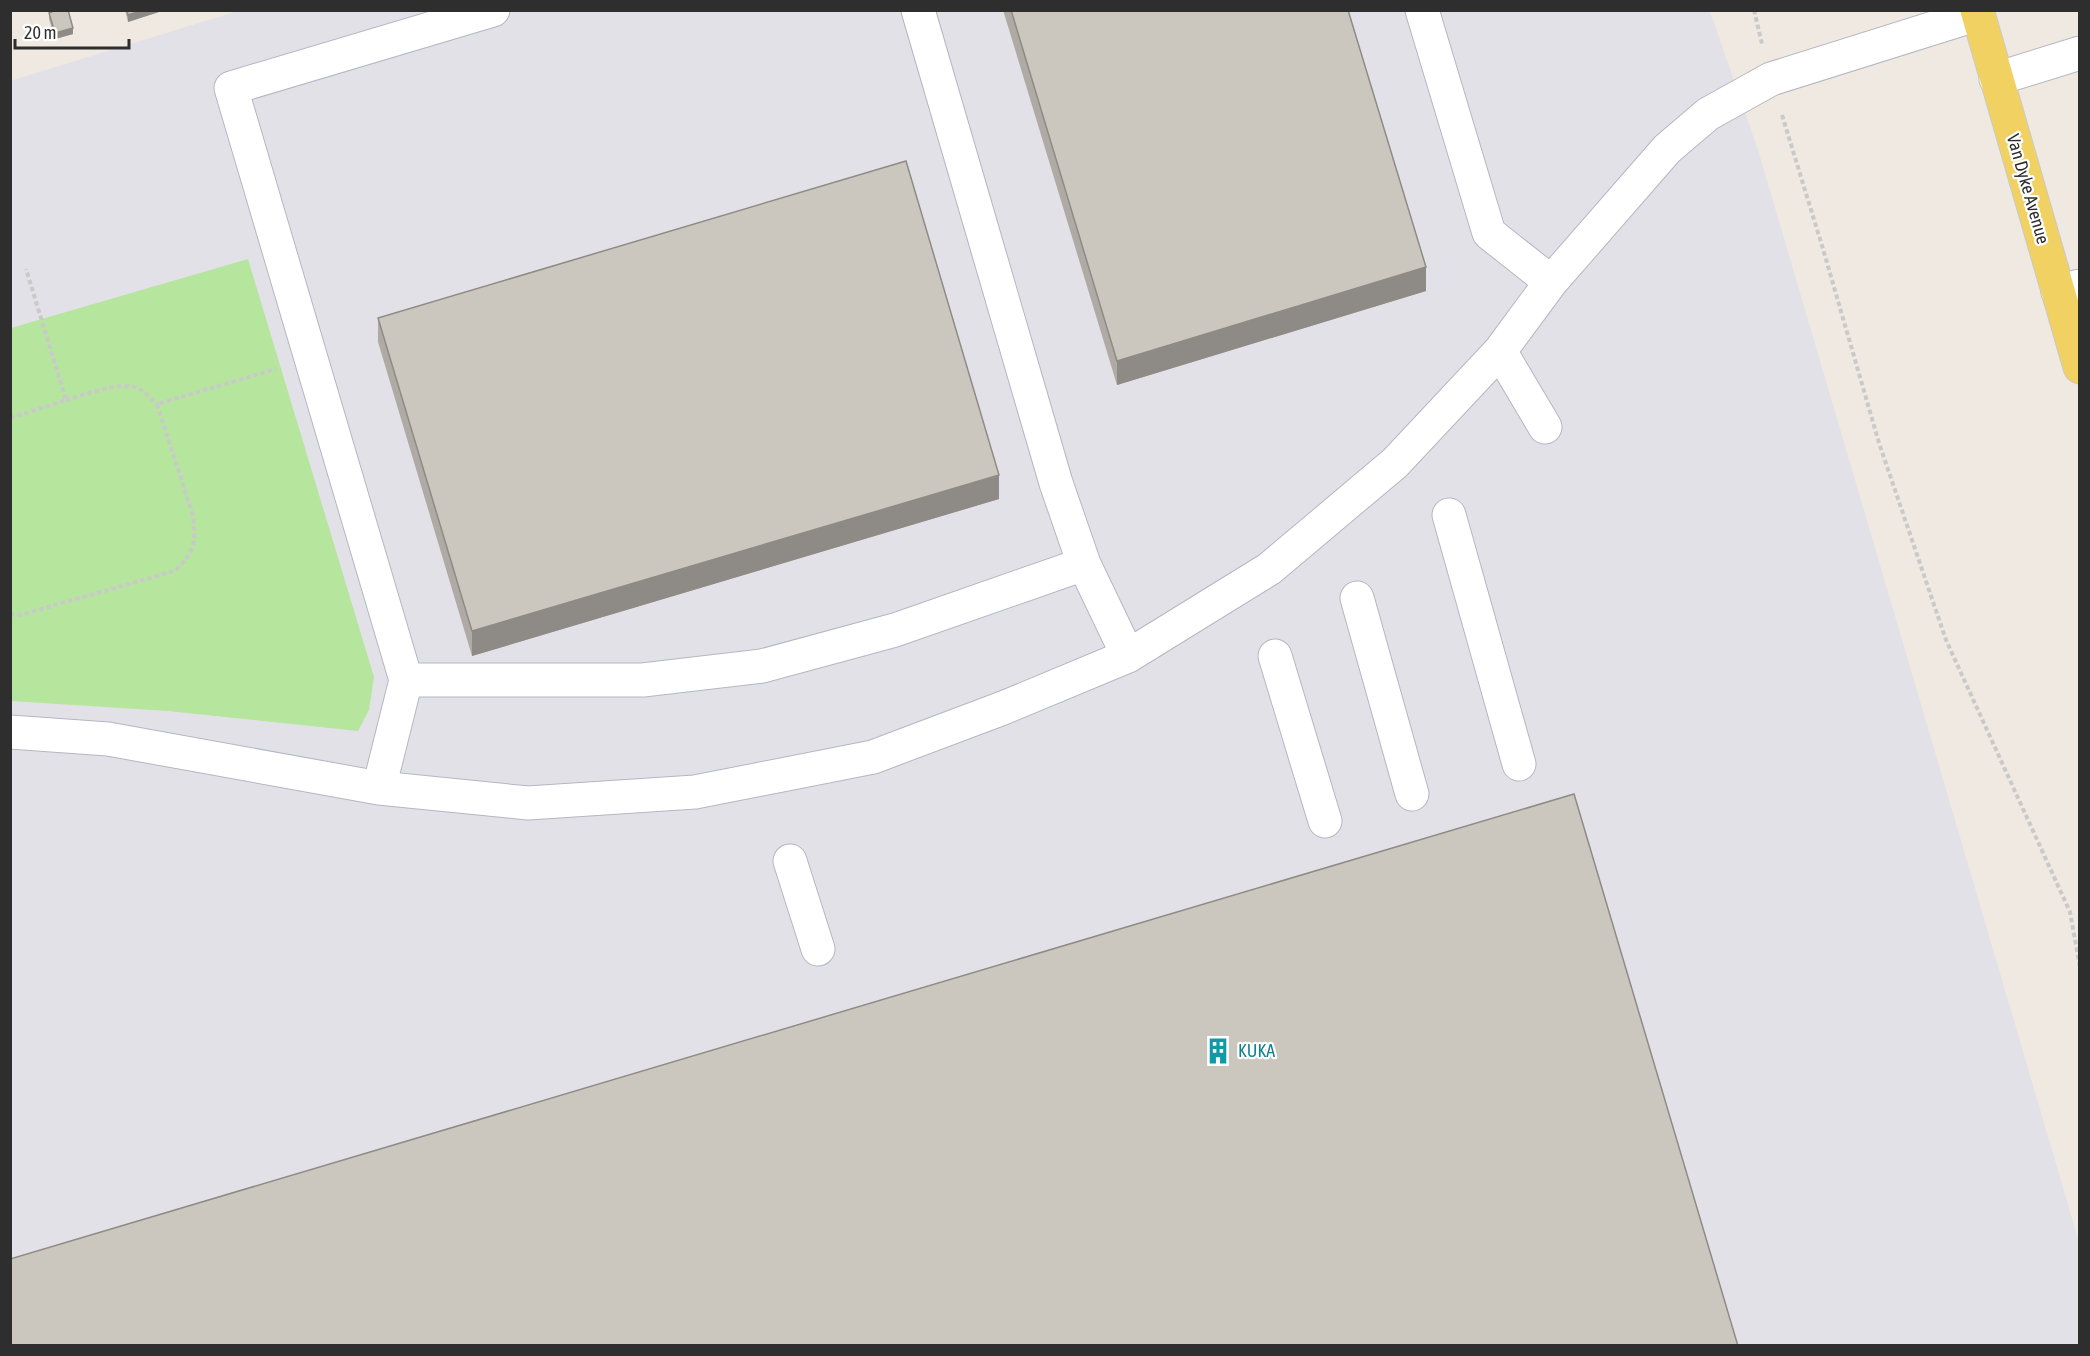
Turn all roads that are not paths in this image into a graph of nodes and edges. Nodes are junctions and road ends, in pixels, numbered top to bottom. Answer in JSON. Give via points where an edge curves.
{"nodes":[{"id":1,"x":493,"y":10,"type":"edge"},
{"id":2,"x":918,"y":10,"type":"edge"},
{"id":3,"x":1422,"y":10,"type":"edge"},
{"id":4,"x":1977,"y":12,"type":"edge"},
{"id":5,"x":2079,"y":53,"type":"edge"},
{"id":6,"x":1996,"y":79,"type":"junction"},
{"id":7,"x":1551,"y":282,"type":"junction"},
{"id":8,"x":2069,"y":289,"type":"edge"},
{"id":9,"x":1500,"y":351,"type":"junction"},
{"id":10,"x":2079,"y":367,"type":"edge"},
{"id":11,"x":1545,"y":427,"type":"dead end"},
{"id":12,"x":1449,"y":515,"type":"dead end"},
{"id":13,"x":1084,"y":564,"type":"junction"},
{"id":14,"x":1357,"y":598,"type":"dead end"},
{"id":15,"x":1128,"y":656,"type":"junction"},
{"id":16,"x":1275,"y":657,"type":"dead end"},
{"id":17,"x":406,"y":680,"type":"junction"},
{"id":18,"x":10,"y":732,"type":"edge"},
{"id":19,"x":1520,"y":764,"type":"dead end"},
{"id":20,"x":379,"y":788,"type":"junction"},
{"id":21,"x":1412,"y":794,"type":"dead end"},
{"id":22,"x":1325,"y":821,"type":"dead end"},
{"id":23,"x":790,"y":861,"type":"dead end"},
{"id":24,"x":818,"y":949,"type":"dead end"}],
"edges":[{"from":1,"to":17,"type":"street","via":[[231,88]]},
{"from":2,"to":13,"type":"street","via":[[1056,483]]},
{"from":3,"to":7,"type":"street","via":[[1489,233]]},
{"from":4,"to":6,"type":"main road","name":"Van Dyke Avenue"},
{"from":4,"to":7,"type":"street","via":[[1771,79],[1708,114],[1667,149]]},
{"from":5,"to":6,"type":"street"},
{"from":6,"to":8,"type":"main road","name":"Van Dyke Avenue"},
{"from":7,"to":9,"type":"street"},
{"from":8,"to":10,"type":"main road","name":"Van Dyke Avenue"},
{"from":9,"to":11,"type":"street"},
{"from":9,"to":15,"type":"street","via":[[1395,463],[1269,569]]},
{"from":12,"to":19,"type":"street"},
{"from":13,"to":15,"type":"street"},
{"from":13,"to":17,"type":"street","via":[[894,630],[762,666],[643,680]]},
{"from":14,"to":21,"type":"street"},
{"from":15,"to":20,"type":"street","via":[[873,757],[695,792],[528,803]]},
{"from":16,"to":22,"type":"street"},
{"from":17,"to":20,"type":"street"},
{"from":18,"to":20,"type":"street","via":[[108,739]]},
{"from":23,"to":24,"type":"street"}]}
